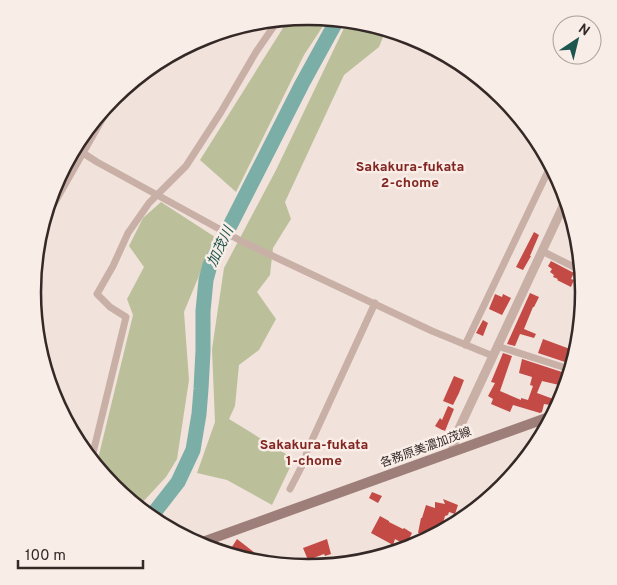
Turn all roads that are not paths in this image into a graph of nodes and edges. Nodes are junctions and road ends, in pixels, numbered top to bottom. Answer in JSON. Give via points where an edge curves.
{"nodes":[{"id":1,"x":273,"y":27,"type":"edge"},
{"id":2,"x":81,"y":153,"type":"edge"},
{"id":3,"x":547,"y":173,"type":"edge"},
{"id":4,"x":69,"y":174,"type":"edge"},
{"id":5,"x":61,"y":190,"type":"edge"},
{"id":6,"x":157,"y":194,"type":"junction"},
{"id":7,"x":562,"y":208,"type":"edge"},
{"id":8,"x":542,"y":250,"type":"junction"},
{"id":9,"x":575,"y":267,"type":"edge"},
{"id":10,"x":375,"y":304,"type":"junction"},
{"id":11,"x":465,"y":345,"type":"junction"},
{"id":12,"x":497,"y":346,"type":"junction"},
{"id":13,"x":492,"y":356,"type":"junction"},
{"id":14,"x":565,"y":368,"type":"edge"},
{"id":15,"x":544,"y":419,"type":"edge"},
{"id":16,"x":93,"y":451,"type":"edge"},
{"id":17,"x":452,"y":452,"type":"junction"},
{"id":18,"x":290,"y":489,"type":"dead end"},
{"id":19,"x":207,"y":540,"type":"edge"}],
"edges":[{"from":1,"to":6,"type":"street","via":[[186,166]]},
{"from":2,"to":6,"type":"street"},
{"from":3,"to":11,"type":"street"},
{"from":4,"to":5,"type":"street"},
{"from":6,"to":10,"type":"street","via":[[243,242]]},
{"from":6,"to":16,"type":"street","via":[[128,233],[97,294],[126,317]]},
{"from":7,"to":8,"type":"street"},
{"from":8,"to":9,"type":"street"},
{"from":8,"to":12,"type":"street"},
{"from":10,"to":11,"type":"street"},
{"from":10,"to":18,"type":"street"},
{"from":11,"to":13,"type":"street"},
{"from":12,"to":13,"type":"street"},
{"from":12,"to":14,"type":"street"},
{"from":13,"to":17,"type":"street","via":[[457,433]]},
{"from":15,"to":17,"type":"main road","name":"各務原美濃加茂線"},
{"from":17,"to":19,"type":"main road","name":"各務原美濃加茂線"}]}
